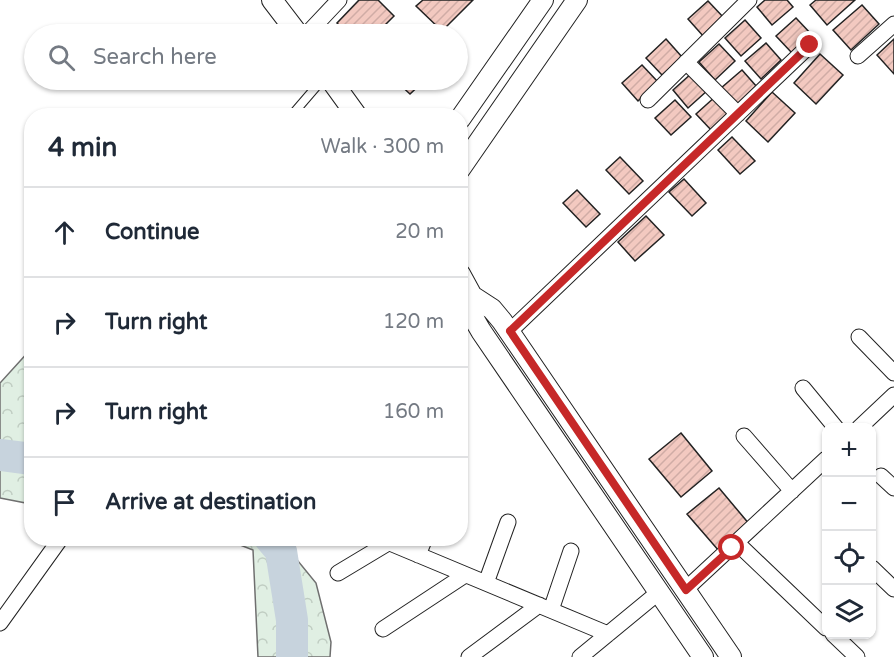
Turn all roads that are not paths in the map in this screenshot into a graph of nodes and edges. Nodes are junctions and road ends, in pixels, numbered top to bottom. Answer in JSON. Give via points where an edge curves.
{"nodes":[{"id":1,"x":272,"y":0,"type":"edge"},
{"id":2,"x":339,"y":0,"type":"edge"},
{"id":3,"x":543,"y":0,"type":"edge"},
{"id":4,"x":577,"y":0,"type":"edge"},
{"id":5,"x":749,"y":0,"type":"edge"},
{"id":6,"x":290,"y":24,"type":"edge"},
{"id":7,"x":316,"y":24,"type":"edge"},
{"id":8,"x":894,"y":24,"type":"edge"},
{"id":9,"x":810,"y":45,"type":"dead end"},
{"id":10,"x":858,"y":56,"type":"dead end"},
{"id":11,"x":686,"y":62,"type":"junction"},
{"id":12,"x":313,"y":90,"type":"edge"},
{"id":13,"x":338,"y":90,"type":"edge"},
{"id":14,"x":648,"y":99,"type":"dead end"},
{"id":15,"x":298,"y":108,"type":"edge"},
{"id":16,"x":351,"y":108,"type":"edge"},
{"id":17,"x":468,"y":108,"type":"edge"},
{"id":18,"x":738,"y":114,"type":"junction"},
{"id":19,"x":468,"y":157,"type":"edge"},
{"id":20,"x":468,"y":289,"type":"edge"},
{"id":21,"x":472,"y":296,"type":"junction"},
{"id":22,"x":510,"y":331,"type":"junction"},
{"id":23,"x":859,"y":337,"type":"dead end"},
{"id":24,"x":894,"y":373,"type":"edge"},
{"id":25,"x":803,"y":388,"type":"dead end"},
{"id":26,"x":894,"y":395,"type":"edge"},
{"id":27,"x":832,"y":423,"type":"edge"},
{"id":28,"x":864,"y":423,"type":"edge"},
{"id":29,"x":744,"y":436,"type":"dead end"},
{"id":30,"x":822,"y":463,"type":"edge"},
{"id":31,"x":881,"y":476,"type":"dead end"},
{"id":32,"x":894,"y":488,"type":"edge"},
{"id":33,"x":792,"y":491,"type":"junction"},
{"id":34,"x":507,"y":522,"type":"dead end"},
{"id":35,"x":737,"y":543,"type":"junction"},
{"id":36,"x":55,"y":546,"type":"edge"},
{"id":37,"x":376,"y":546,"type":"edge"},
{"id":38,"x":396,"y":546,"type":"edge"},
{"id":39,"x":422,"y":546,"type":"edge"},
{"id":40,"x":571,"y":551,"type":"dead end"},
{"id":41,"x":418,"y":555,"type":"junction"},
{"id":42,"x":876,"y":572,"type":"edge"},
{"id":43,"x":338,"y":573,"type":"dead end"},
{"id":44,"x":465,"y":574,"type":"junction"},
{"id":45,"x":486,"y":583,"type":"junction"},
{"id":46,"x":894,"y":589,"type":"edge"},
{"id":47,"x":686,"y":590,"type":"junction"},
{"id":48,"x":659,"y":592,"type":"junction"},
{"id":49,"x":545,"y":608,"type":"junction"},
{"id":50,"x":0,"y":623,"type":"edge"},
{"id":51,"x":822,"y":624,"type":"edge"},
{"id":52,"x":383,"y":629,"type":"dead end"},
{"id":53,"x":608,"y":634,"type":"junction"},
{"id":54,"x":838,"y":639,"type":"edge"},
{"id":55,"x":469,"y":657,"type":"edge"},
{"id":56,"x":580,"y":657,"type":"edge"},
{"id":57,"x":703,"y":657,"type":"edge"},
{"id":58,"x":731,"y":657,"type":"edge"},
{"id":59,"x":857,"y":657,"type":"edge"}],
"edges":[{"from":1,"to":6,"type":"street"},
{"from":2,"to":7,"type":"street"},
{"from":3,"to":17,"type":"street"},
{"from":4,"to":19,"type":"street"},
{"from":5,"to":11,"type":"street"},
{"from":8,"to":10,"type":"street"},
{"from":9,"to":18,"type":"street"},
{"from":11,"to":14,"type":"street"},
{"from":11,"to":18,"type":"street"},
{"from":12,"to":15,"type":"lane"},
{"from":13,"to":16,"type":"street"},
{"from":18,"to":22,"type":"street"},
{"from":20,"to":21,"type":"street"},
{"from":21,"to":22,"type":"street","via":[[492,309]]},
{"from":21,"to":48,"type":"street","via":[[474,319],[481,332]]},
{"from":22,"to":47,"type":"street"},
{"from":23,"to":24,"type":"street"},
{"from":25,"to":27,"type":"street"},
{"from":26,"to":28,"type":"street"},
{"from":29,"to":33,"type":"street"},
{"from":30,"to":33,"type":"street"},
{"from":31,"to":32,"type":"street"},
{"from":33,"to":35,"type":"street"},
{"from":34,"to":45,"type":"street"},
{"from":35,"to":47,"type":"street"},
{"from":35,"to":51,"type":"street"},
{"from":36,"to":50,"type":"street"},
{"from":37,"to":43,"type":"street"},
{"from":38,"to":41,"type":"street"},
{"from":39,"to":41,"type":"street"},
{"from":40,"to":49,"type":"street"},
{"from":41,"to":44,"type":"street"},
{"from":42,"to":46,"type":"street"},
{"from":44,"to":45,"type":"street"},
{"from":44,"to":52,"type":"street"},
{"from":45,"to":49,"type":"street"},
{"from":47,"to":58,"type":"street"},
{"from":48,"to":53,"type":"street"},
{"from":48,"to":57,"type":"street"},
{"from":49,"to":53,"type":"street"},
{"from":49,"to":55,"type":"street"},
{"from":53,"to":56,"type":"street"},
{"from":54,"to":59,"type":"street"}]}
